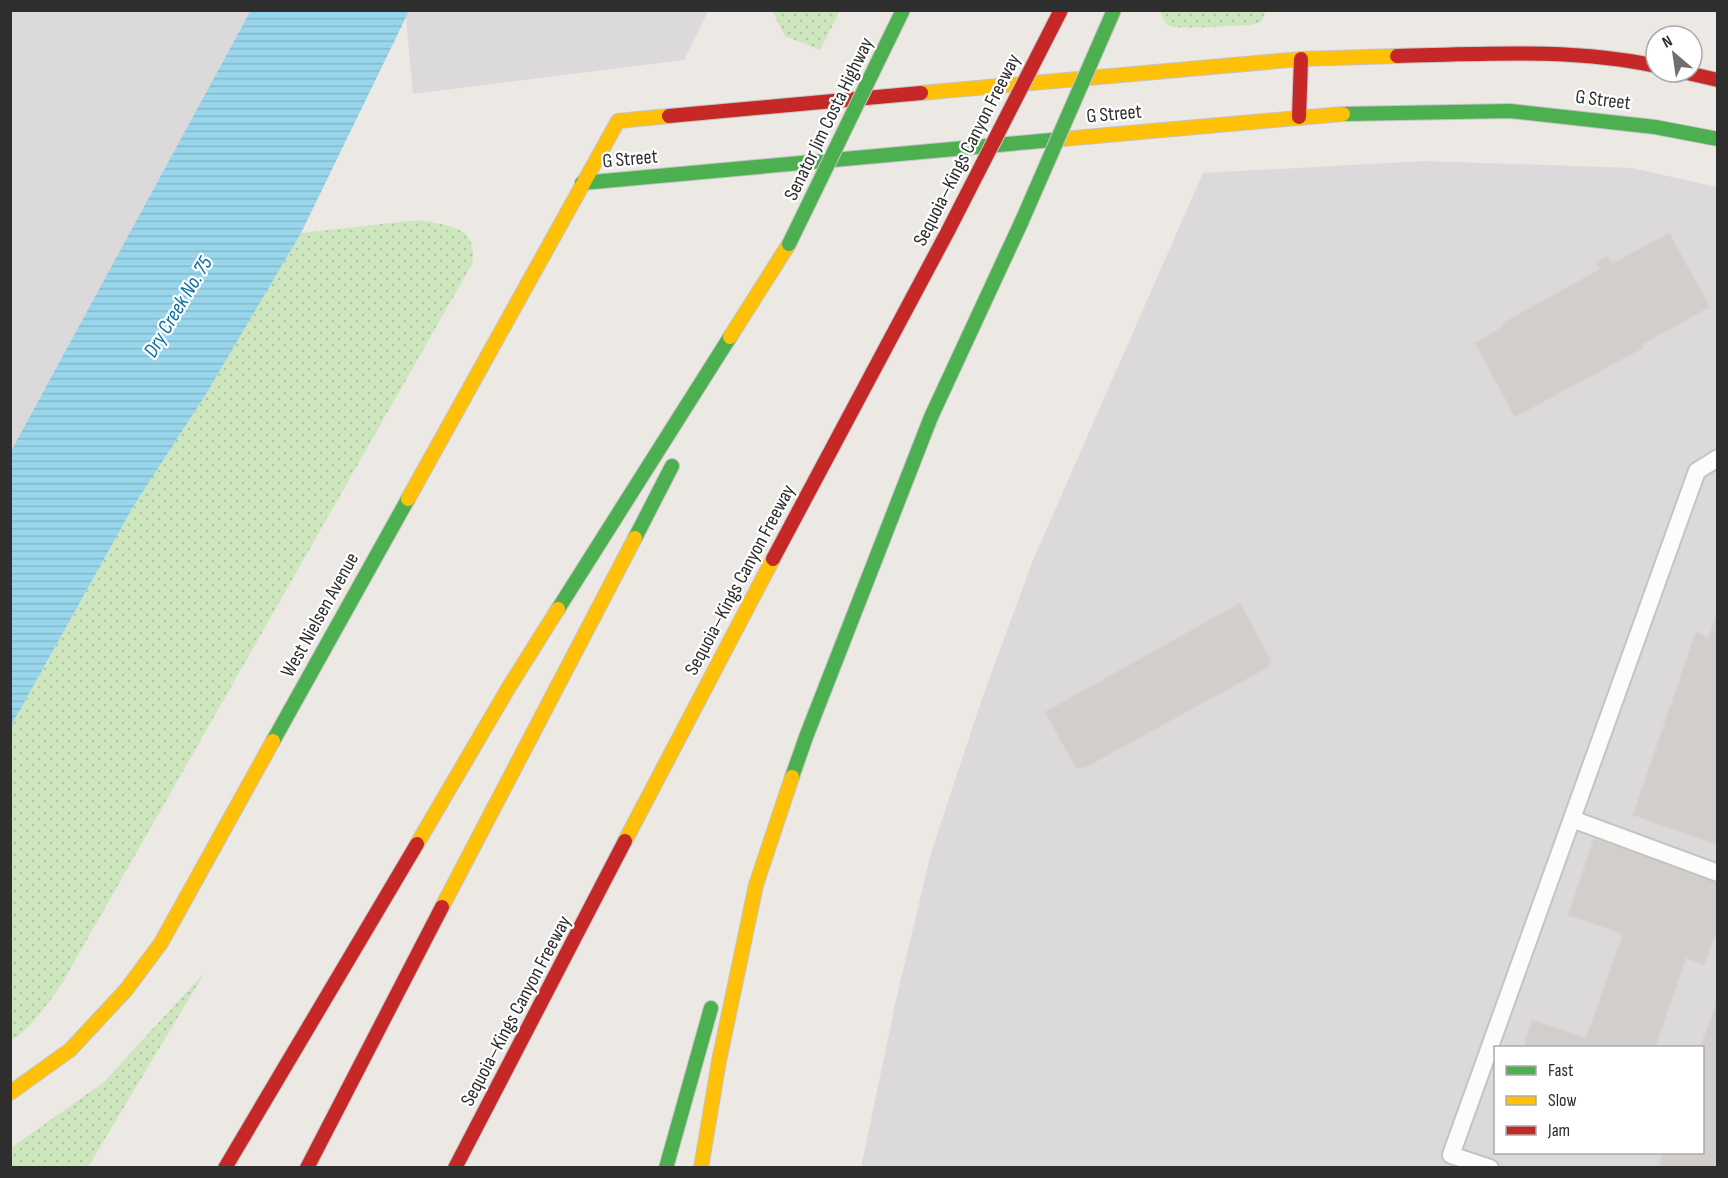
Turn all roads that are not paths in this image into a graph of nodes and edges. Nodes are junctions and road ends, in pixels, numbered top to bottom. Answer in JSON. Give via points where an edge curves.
{"nodes":[{"id":1,"x":903,"y":10,"type":"edge"},
{"id":2,"x":1061,"y":10,"type":"edge"},
{"id":3,"x":1114,"y":10,"type":"edge"},
{"id":4,"x":1301,"y":59,"type":"junction"},
{"id":5,"x":1644,"y":63,"type":"edge"},
{"id":6,"x":1299,"y":117,"type":"junction"},
{"id":7,"x":1718,"y":139,"type":"edge"},
{"id":8,"x":582,"y":183,"type":"junction"},
{"id":9,"x":789,"y":244,"type":"junction"},
{"id":10,"x":705,"y":403,"type":"dead end"},
{"id":11,"x":677,"y":456,"type":"dead end"},
{"id":12,"x":1718,"y":458,"type":"edge"},
{"id":13,"x":1572,"y":819,"type":"junction"},
{"id":14,"x":1718,"y":873,"type":"edge"},
{"id":15,"x":756,"y":885,"type":"junction"},
{"id":16,"x":727,"y":961,"type":"dead end"},
{"id":17,"x":715,"y":995,"type":"dead end"},
{"id":18,"x":272,"y":1091,"type":"junction"},
{"id":19,"x":10,"y":1093,"type":"edge"},
{"id":20,"x":225,"y":1167,"type":"edge"},
{"id":21,"x":230,"y":1167,"type":"edge"},
{"id":22,"x":307,"y":1167,"type":"edge"},
{"id":23,"x":455,"y":1167,"type":"edge"},
{"id":24,"x":666,"y":1167,"type":"edge"},
{"id":25,"x":701,"y":1167,"type":"edge"},
{"id":26,"x":1490,"y":1167,"type":"edge"}],
"edges":[{"from":1,"to":9,"type":"main road","name":"Senator Jim Costa Highway","bridge":true},
{"from":2,"to":23,"type":"main road","name":"Sequoia–Kings Canyon Freeway","bridge":true},
{"from":3,"to":15,"type":"main road","bridge":true,"via":[[931,417],[806,737]]},
{"from":4,"to":5,"type":"main road","name":"G Street","via":[[1566,55]]},
{"from":4,"to":6,"type":"main road"},
{"from":4,"to":8,"type":"main road","name":"G Street","via":[[618,121]]},
{"from":6,"to":7,"type":"main road","name":"G Street","via":[[1510,111],[1655,127]]},
{"from":6,"to":8,"type":"main road","name":"G Street"},
{"from":8,"to":19,"type":"main road","name":"West Nielsen Avenue","via":[[161,943],[126,990],[70,1050]]},
{"from":9,"to":10,"type":"main road"},
{"from":9,"to":18,"type":"main road","via":[[509,687]]},
{"from":11,"to":22,"type":"main road"},
{"from":12,"to":13,"type":"lane","via":[[1697,471]]},
{"from":13,"to":14,"type":"lane"},
{"from":13,"to":26,"type":"lane","via":[[1451,1155]]},
{"from":15,"to":16,"type":"main road"},
{"from":15,"to":25,"type":"main road"},
{"from":17,"to":24,"type":"main road"},
{"from":18,"to":20,"type":"main road"},
{"from":18,"to":21,"type":"main road"}]}
